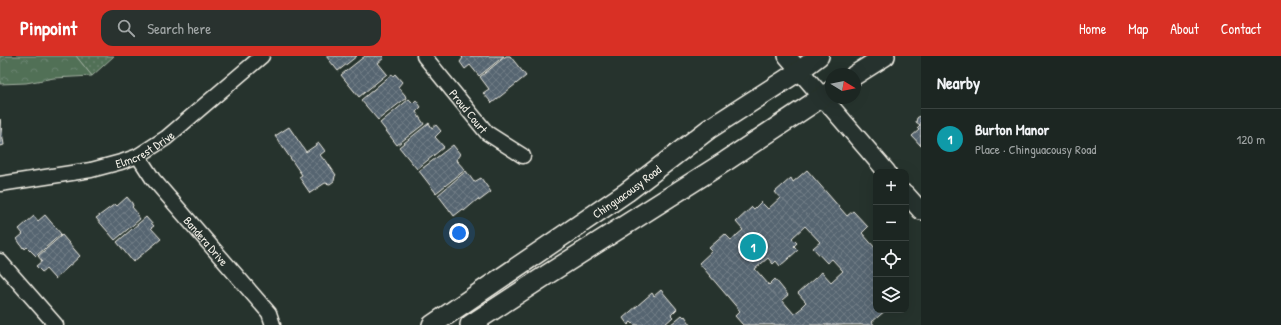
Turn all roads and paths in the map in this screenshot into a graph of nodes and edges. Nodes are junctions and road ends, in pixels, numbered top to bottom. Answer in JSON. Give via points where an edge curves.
{"nodes":[{"id":1,"x":262,"y":56,"type":"edge"},
{"id":2,"x":424,"y":56,"type":"edge"},
{"id":3,"x":787,"y":56,"type":"edge"},
{"id":4,"x":819,"y":56,"type":"edge"},
{"id":5,"x":885,"y":56,"type":"edge"},
{"id":6,"x":799,"y":71,"type":"junction"},
{"id":7,"x":861,"y":71,"type":"edge"},
{"id":8,"x":825,"y":93,"type":"edge"},
{"id":9,"x":825,"y":95,"type":"edge"},
{"id":10,"x":834,"y":104,"type":"edge"},
{"id":11,"x":138,"y":156,"type":"junction"},
{"id":12,"x":523,"y":156,"type":"dead end"},
{"id":13,"x":885,"y":169,"type":"edge"},
{"id":14,"x":0,"y":184,"type":"edge"},
{"id":15,"x":909,"y":197,"type":"edge"},
{"id":16,"x":921,"y":211,"type":"edge"},
{"id":17,"x":0,"y":260,"type":"edge"},
{"id":18,"x":56,"y":325,"type":"edge"},
{"id":19,"x":273,"y":325,"type":"edge"},
{"id":20,"x":432,"y":325,"type":"edge"},
{"id":21,"x":470,"y":325,"type":"edge"}],
"edges":[{"from":1,"to":11,"type":"street","name":"Elmcrest Drive","via":[[166,138]]},
{"from":2,"to":12,"type":"street","name":"Proud Court","via":[[487,133]]},
{"from":3,"to":6,"type":"street"},
{"from":4,"to":6,"type":"main road","name":"Chinguacousy Road"},
{"from":5,"to":7,"type":"main road"},
{"from":6,"to":8,"type":"street"},
{"from":6,"to":20,"type":"main road","name":"Chinguacousy Road","via":[[709,129],[627,192]]},
{"from":9,"to":21,"type":"main road"},
{"from":10,"to":13,"type":"street"},
{"from":11,"to":14,"type":"street","name":"Elmcrest Drive","via":[[91,170]]},
{"from":11,"to":19,"type":"street","name":"Bandera Drive","via":[[153,179],[269,313]]},
{"from":15,"to":16,"type":"street"},
{"from":17,"to":18,"type":"street"}]}
